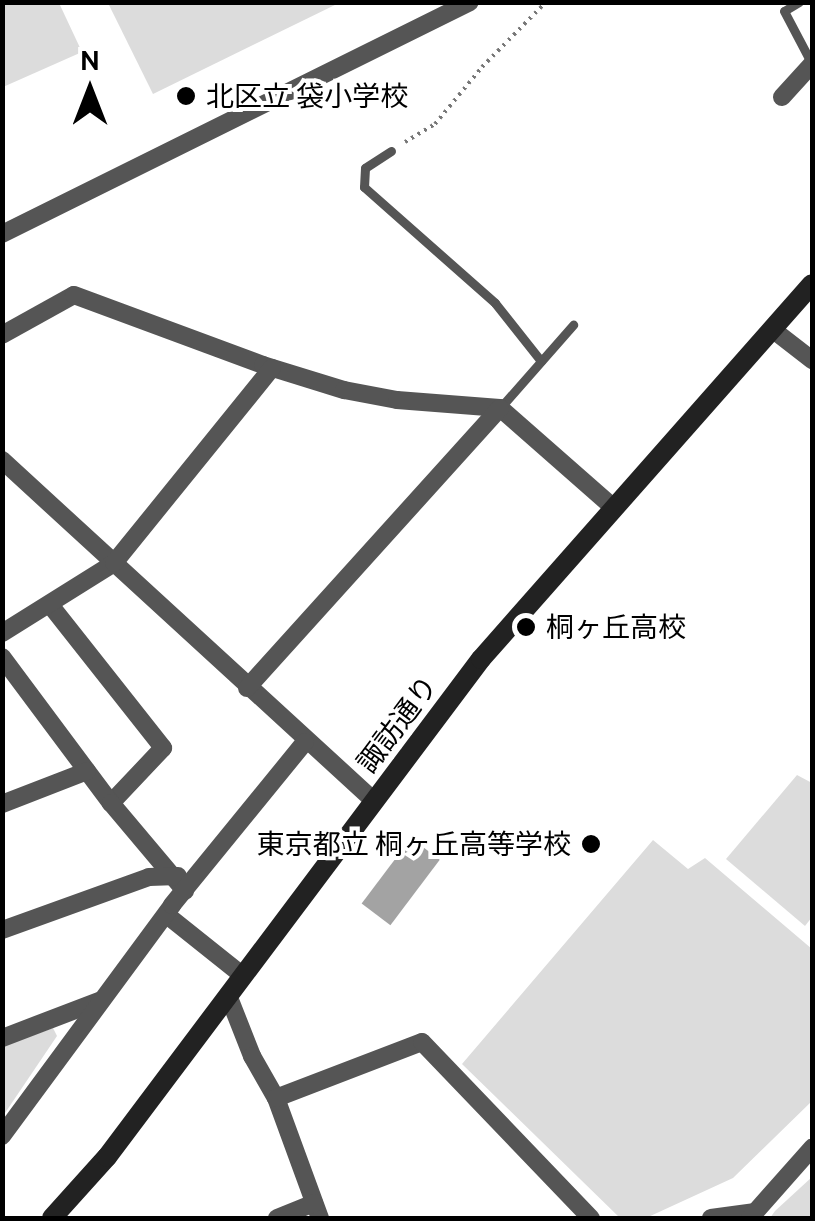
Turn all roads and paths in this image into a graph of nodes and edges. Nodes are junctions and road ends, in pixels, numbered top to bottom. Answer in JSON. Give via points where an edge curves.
{"nodes":[{"id":1,"x":470,"y":2,"type":"edge"},
{"id":2,"x":546,"y":2,"type":"edge"},
{"id":3,"x":799,"y":2,"type":"edge"},
{"id":4,"x":812,"y":64,"type":"edge"},
{"id":5,"x":782,"y":97,"type":"dead end"},
{"id":6,"x":390,"y":151,"type":"joint"},
{"id":7,"x":2,"y":234,"type":"edge"},
{"id":8,"x":812,"y":284,"type":"edge"},
{"id":9,"x":574,"y":325,"type":"dead end"},
{"id":10,"x":772,"y":329,"type":"junction"},
{"id":11,"x":2,"y":335,"type":"edge"},
{"id":12,"x":812,"y":360,"type":"edge"},
{"id":13,"x":542,"y":361,"type":"junction"},
{"id":14,"x":272,"y":368,"type":"junction"},
{"id":15,"x":500,"y":408,"type":"junction"},
{"id":16,"x":2,"y":460,"type":"edge"},
{"id":17,"x":614,"y":508,"type":"junction"},
{"id":18,"x":114,"y":563,"type":"junction"},
{"id":19,"x":51,"y":606,"type":"junction"},
{"id":20,"x":2,"y":633,"type":"edge"},
{"id":21,"x":2,"y":657,"type":"edge"},
{"id":22,"x":247,"y":688,"type":"junction"},
{"id":23,"x":305,"y":742,"type":"junction"},
{"id":24,"x":87,"y":771,"type":"junction"},
{"id":25,"x":373,"y":800,"type":"junction"},
{"id":26,"x":111,"y":803,"type":"junction"},
{"id":27,"x":2,"y":804,"type":"edge"},
{"id":28,"x":179,"y":884,"type":"junction"},
{"id":29,"x":168,"y":916,"type":"junction"},
{"id":30,"x":2,"y":930,"type":"edge"},
{"id":31,"x":242,"y":975,"type":"junction"},
{"id":32,"x":228,"y":995,"type":"junction"},
{"id":33,"x":99,"y":1001,"type":"junction"},
{"id":34,"x":2,"y":1038,"type":"edge"},
{"id":35,"x":276,"y":1098,"type":"junction"},
{"id":36,"x":2,"y":1136,"type":"edge"},
{"id":37,"x":812,"y":1148,"type":"edge"},
{"id":38,"x":317,"y":1211,"type":"edge"},
{"id":39,"x":752,"y":1215,"type":"edge"},
{"id":40,"x":52,"y":1218,"type":"edge"},
{"id":41,"x":277,"y":1218,"type":"edge"},
{"id":42,"x":591,"y":1218,"type":"edge"},
{"id":43,"x":711,"y":1218,"type":"edge"}],
"edges":[{"from":1,"to":7,"type":"street"},
{"from":2,"to":6,"type":"path","via":[[435,124]]},
{"from":3,"to":4,"type":"lane","via":[[784,11]]},
{"from":4,"to":5,"type":"street"},
{"from":6,"to":13,"type":"lane","via":[[364,168],[364,187],[496,302]]},
{"from":8,"to":10,"type":"street","name":"諏訪通り"},
{"from":9,"to":13,"type":"lane"},
{"from":10,"to":12,"type":"street"},
{"from":10,"to":17,"type":"street","name":"諏訪通り"},
{"from":11,"to":14,"type":"street","via":[[74,295]]},
{"from":13,"to":15,"type":"lane"},
{"from":14,"to":15,"type":"street","via":[[397,400]]},
{"from":14,"to":18,"type":"street"},
{"from":15,"to":17,"type":"street"},
{"from":15,"to":22,"type":"street"},
{"from":16,"to":18,"type":"street"},
{"from":17,"to":25,"type":"street","name":"諏訪通り","via":[[481,659]]},
{"from":18,"to":19,"type":"street"},
{"from":18,"to":22,"type":"street"},
{"from":19,"to":20,"type":"street"},
{"from":19,"to":26,"type":"street","via":[[163,748]]},
{"from":21,"to":24,"type":"street"},
{"from":22,"to":23,"type":"street"},
{"from":23,"to":25,"type":"street"},
{"from":23,"to":28,"type":"street","via":[[199,876]]},
{"from":24,"to":26,"type":"street"},
{"from":24,"to":27,"type":"street"},
{"from":25,"to":31,"type":"street","name":"諏訪通り"},
{"from":26,"to":28,"type":"street"},
{"from":28,"to":29,"type":"street"},
{"from":28,"to":30,"type":"street","via":[[149,877]]},
{"from":29,"to":31,"type":"street"},
{"from":29,"to":33,"type":"street"},
{"from":31,"to":32,"type":"street","name":"諏訪通り"},
{"from":32,"to":35,"type":"street"},
{"from":32,"to":40,"type":"street","name":"諏訪通り"},
{"from":33,"to":34,"type":"street"},
{"from":33,"to":36,"type":"street"},
{"from":35,"to":38,"type":"street"},
{"from":35,"to":42,"type":"street","via":[[422,1042]]},
{"from":37,"to":39,"type":"street"},
{"from":38,"to":41,"type":"street"},
{"from":39,"to":43,"type":"street"}]}
